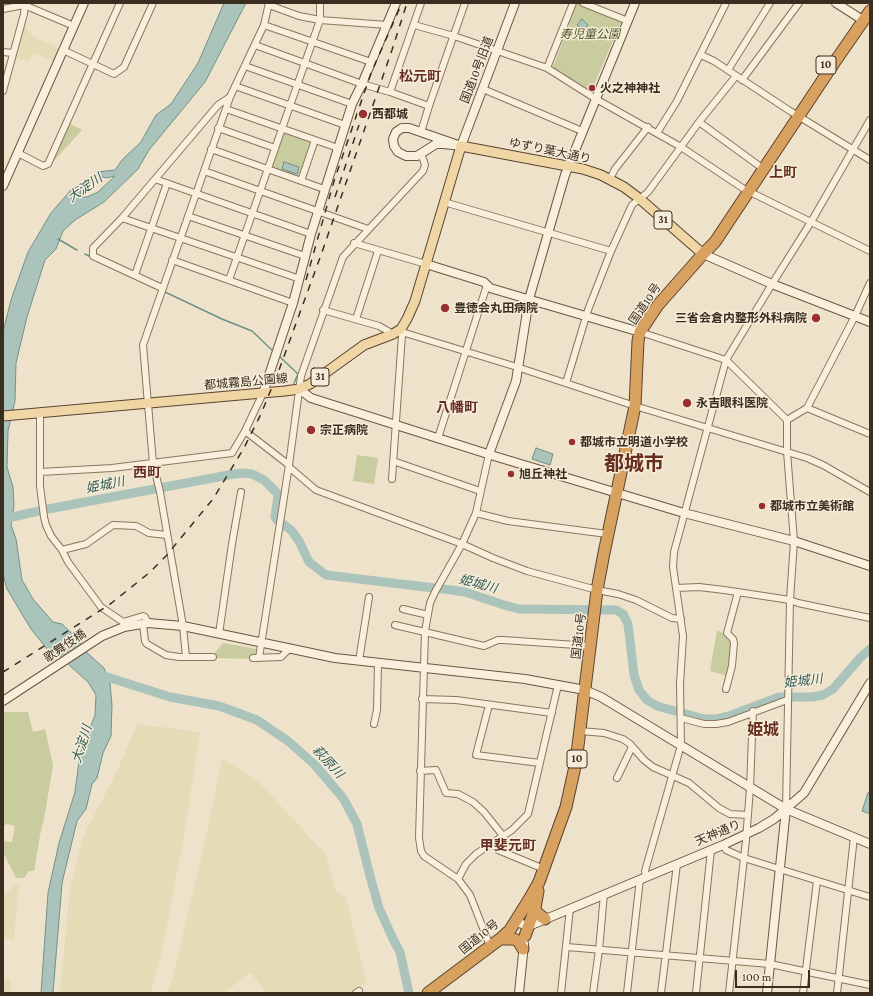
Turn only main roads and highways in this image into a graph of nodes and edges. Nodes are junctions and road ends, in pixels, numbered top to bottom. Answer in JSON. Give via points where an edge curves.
{"nodes":[{"id":1,"x":867,"y":3,"type":"edge"},
{"id":2,"x":870,"y":11,"type":"edge"},
{"id":3,"x":864,"y":21,"type":"edge"},
{"id":4,"x":796,"y":115,"type":"junction"},
{"id":5,"x":747,"y":190,"type":"junction"},
{"id":6,"x":703,"y":254,"type":"junction"},
{"id":7,"x":397,"y":332,"type":"joint"},
{"id":8,"x":3,"y":416,"type":"edge"},
{"id":9,"x":539,"y":882,"type":"junction"},
{"id":10,"x":535,"y":908,"type":"junction"},
{"id":11,"x":545,"y":919,"type":"road end"},
{"id":12,"x":527,"y":931,"type":"road end"},
{"id":13,"x":500,"y":938,"type":"junction"},
{"id":14,"x":523,"y":949,"type":"road end"},
{"id":15,"x":428,"y":993,"type":"edge"}],
"edges":[{"from":1,"to":3,"type":"highway","name":"国道10号","number":"10"},
{"from":2,"to":3,"type":"highway","name":"国道10号","number":"10"},
{"from":3,"to":4,"type":"highway","name":"国道10号","number":"10"},
{"from":4,"to":5,"type":"highway","name":"国道10号","number":"10"},
{"from":4,"to":5,"type":"highway","name":"国道10号","number":"10","via":[[758,165]]},
{"from":5,"to":6,"type":"highway","name":"国道10号","number":"10","via":[[710,239]]},
{"from":6,"to":7,"type":"main road","name":"ゆずり葉大通り","number":"31","via":[[640,199],[610,179],[592,171],[461,146],[415,301],[408,319]]},
{"from":6,"to":9,"type":"highway","name":"国道10号","number":"10","via":[[658,305],[640,332],[635,406],[597,590],[572,786]]},
{"from":7,"to":8,"type":"main road","name":"都城霧島公園線","number":"31","via":[[364,345],[310,384],[299,389]]},
{"from":9,"to":10,"type":"highway"},
{"from":9,"to":13,"type":"highway","name":"国道10号","number":"10","via":[[510,930]]},
{"from":10,"to":11,"type":"highway"},
{"from":10,"to":12,"type":"highway"},
{"from":13,"to":14,"type":"highway","via":[[514,939]]},
{"from":13,"to":15,"type":"highway","name":"国道10号","number":"10"}]}
